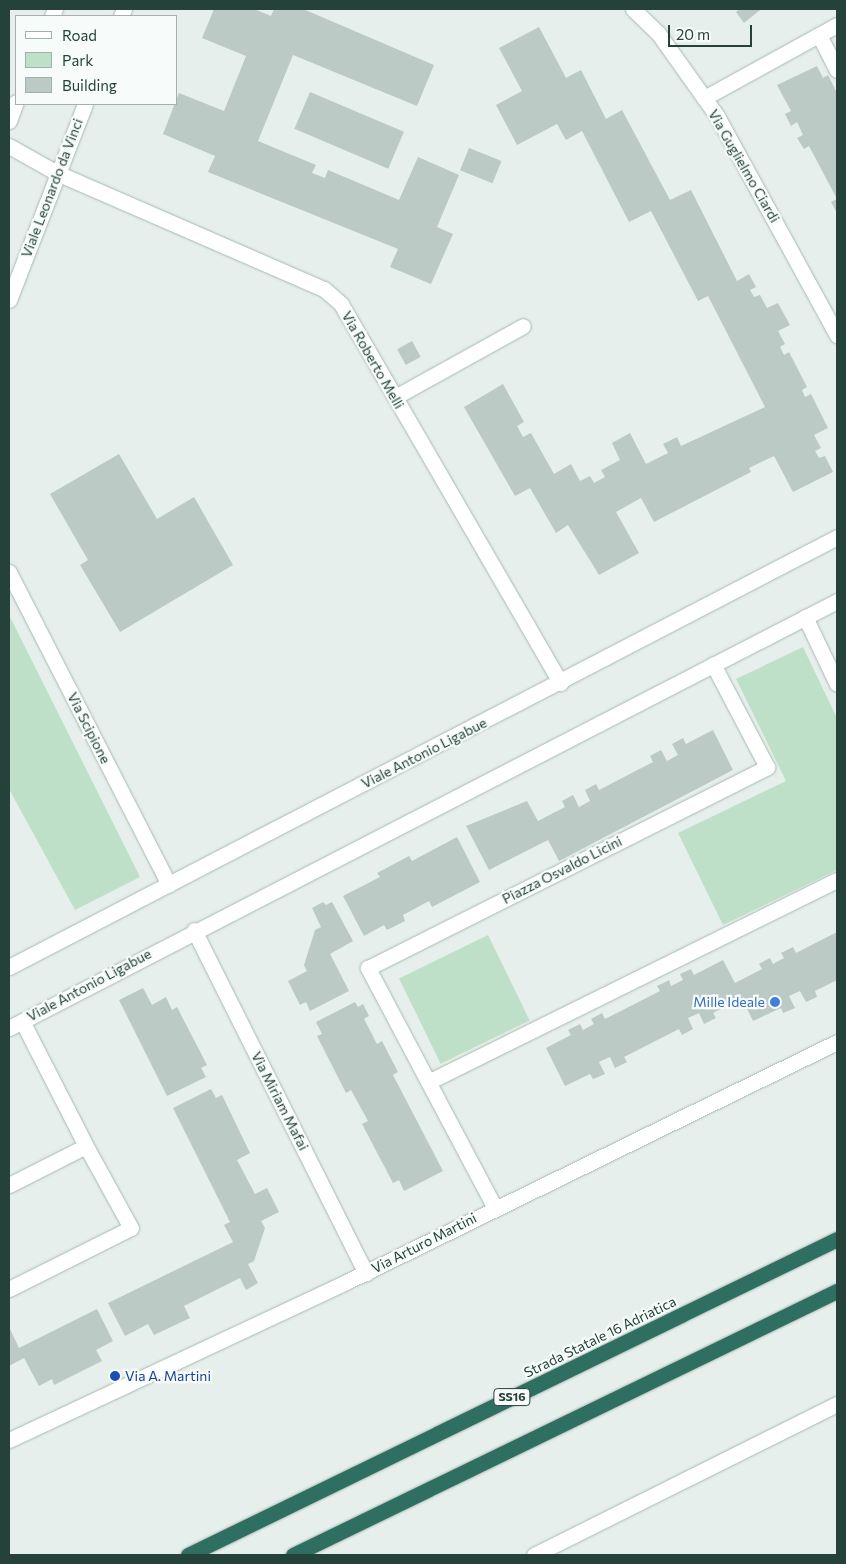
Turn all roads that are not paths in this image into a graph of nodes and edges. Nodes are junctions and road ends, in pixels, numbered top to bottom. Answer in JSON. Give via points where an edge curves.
{"nodes":[{"id":1,"x":634,"y":9,"type":"edge"},
{"id":2,"x":837,"y":25,"type":"edge"},
{"id":3,"x":819,"y":35,"type":"junction"},
{"id":4,"x":837,"y":70,"type":"edge"},
{"id":5,"x":704,"y":98,"type":"junction"},
{"id":6,"x":15,"y":105,"type":"edge"},
{"id":7,"x":86,"y":105,"type":"edge"},
{"id":8,"x":9,"y":120,"type":"edge"},
{"id":9,"x":9,"y":146,"type":"edge"},
{"id":10,"x":58,"y":173,"type":"junction"},
{"id":11,"x":9,"y":300,"type":"edge"},
{"id":12,"x":523,"y":326,"type":"dead end"},
{"id":13,"x":837,"y":335,"type":"edge"},
{"id":14,"x":395,"y":397,"type":"junction"},
{"id":15,"x":837,"y":537,"type":"edge"},
{"id":16,"x":9,"y":572,"type":"edge"},
{"id":17,"x":837,"y":601,"type":"edge"},
{"id":18,"x":805,"y":617,"type":"junction"},
{"id":19,"x":714,"y":664,"type":"junction"},
{"id":20,"x":561,"y":683,"type":"junction"},
{"id":21,"x":837,"y":684,"type":"edge"},
{"id":22,"x":837,"y":880,"type":"edge"},
{"id":23,"x":169,"y":884,"type":"junction"},
{"id":24,"x":194,"y":930,"type":"junction"},
{"id":25,"x":9,"y":967,"type":"edge"},
{"id":26,"x":15,"y":1024,"type":"edge"},
{"id":27,"x":837,"y":1042,"type":"edge"},
{"id":28,"x":428,"y":1082,"type":"junction"},
{"id":29,"x":86,"y":1146,"type":"junction"},
{"id":30,"x":9,"y":1185,"type":"edge"},
{"id":31,"x":494,"y":1208,"type":"junction"},
{"id":32,"x":837,"y":1239,"type":"edge"},
{"id":33,"x":366,"y":1273,"type":"junction"},
{"id":34,"x":9,"y":1289,"type":"edge"},
{"id":35,"x":837,"y":1291,"type":"edge"},
{"id":36,"x":837,"y":1404,"type":"edge"},
{"id":37,"x":9,"y":1440,"type":"edge"},
{"id":38,"x":188,"y":1555,"type":"edge"},
{"id":39,"x":293,"y":1555,"type":"edge"},
{"id":40,"x":534,"y":1555,"type":"edge"}],
"edges":[{"from":1,"to":5,"type":"street","name":"Via Guglielmo Ciardi","via":[[658,33]]},
{"from":2,"to":3,"type":"street"},
{"from":3,"to":4,"type":"street"},
{"from":3,"to":5,"type":"street"},
{"from":5,"to":13,"type":"street","name":"Via Guglielmo Ciardi","via":[[775,218]]},
{"from":6,"to":8,"type":"street"},
{"from":7,"to":10,"type":"street","name":"Viale Leonardo da Vinci"},
{"from":9,"to":10,"type":"street","name":"Via Roberto Melli"},
{"from":10,"to":11,"type":"street","name":"Viale Leonardo da Vinci"},
{"from":10,"to":14,"type":"street","name":"Via Roberto Melli","via":[[324,289],[341,304]]},
{"from":12,"to":14,"type":"street"},
{"from":14,"to":20,"type":"street","name":"Via Roberto Melli"},
{"from":15,"to":20,"type":"street","name":"Viale Antonio Ligabue"},
{"from":16,"to":23,"type":"street","name":"Via Scipione"},
{"from":17,"to":18,"type":"street","name":"Viale Antonio Ligabue"},
{"from":18,"to":19,"type":"street","name":"Viale Antonio Ligabue"},
{"from":18,"to":21,"type":"street"},
{"from":19,"to":24,"type":"street","name":"Viale Antonio Ligabue"},
{"from":19,"to":28,"type":"street","name":"Piazza Osvaldo Licini","via":[[767,767],[368,968]]},
{"from":20,"to":23,"type":"street","name":"Viale Antonio Ligabue"},
{"from":22,"to":28,"type":"street"},
{"from":23,"to":25,"type":"street","name":"Viale Antonio Ligabue"},
{"from":24,"to":26,"type":"street","name":"Viale Antonio Ligabue"},
{"from":24,"to":33,"type":"street","name":"Via Miriam Mafai"},
{"from":26,"to":29,"type":"street"},
{"from":27,"to":31,"type":"street","name":"Via Arturo Martini"},
{"from":28,"to":31,"type":"street","name":"Piazza Osvaldo Licini"},
{"from":29,"to":30,"type":"street"},
{"from":29,"to":34,"type":"street","via":[[131,1228]]},
{"from":31,"to":33,"type":"street","name":"Via Arturo Martini"},
{"from":32,"to":38,"type":"highway","name":"Strada Statale 16 Adriatica","number":"SS16"},
{"from":33,"to":37,"type":"street","name":"Via Arturo Martini"},
{"from":35,"to":39,"type":"highway"},
{"from":36,"to":40,"type":"street"}]}
